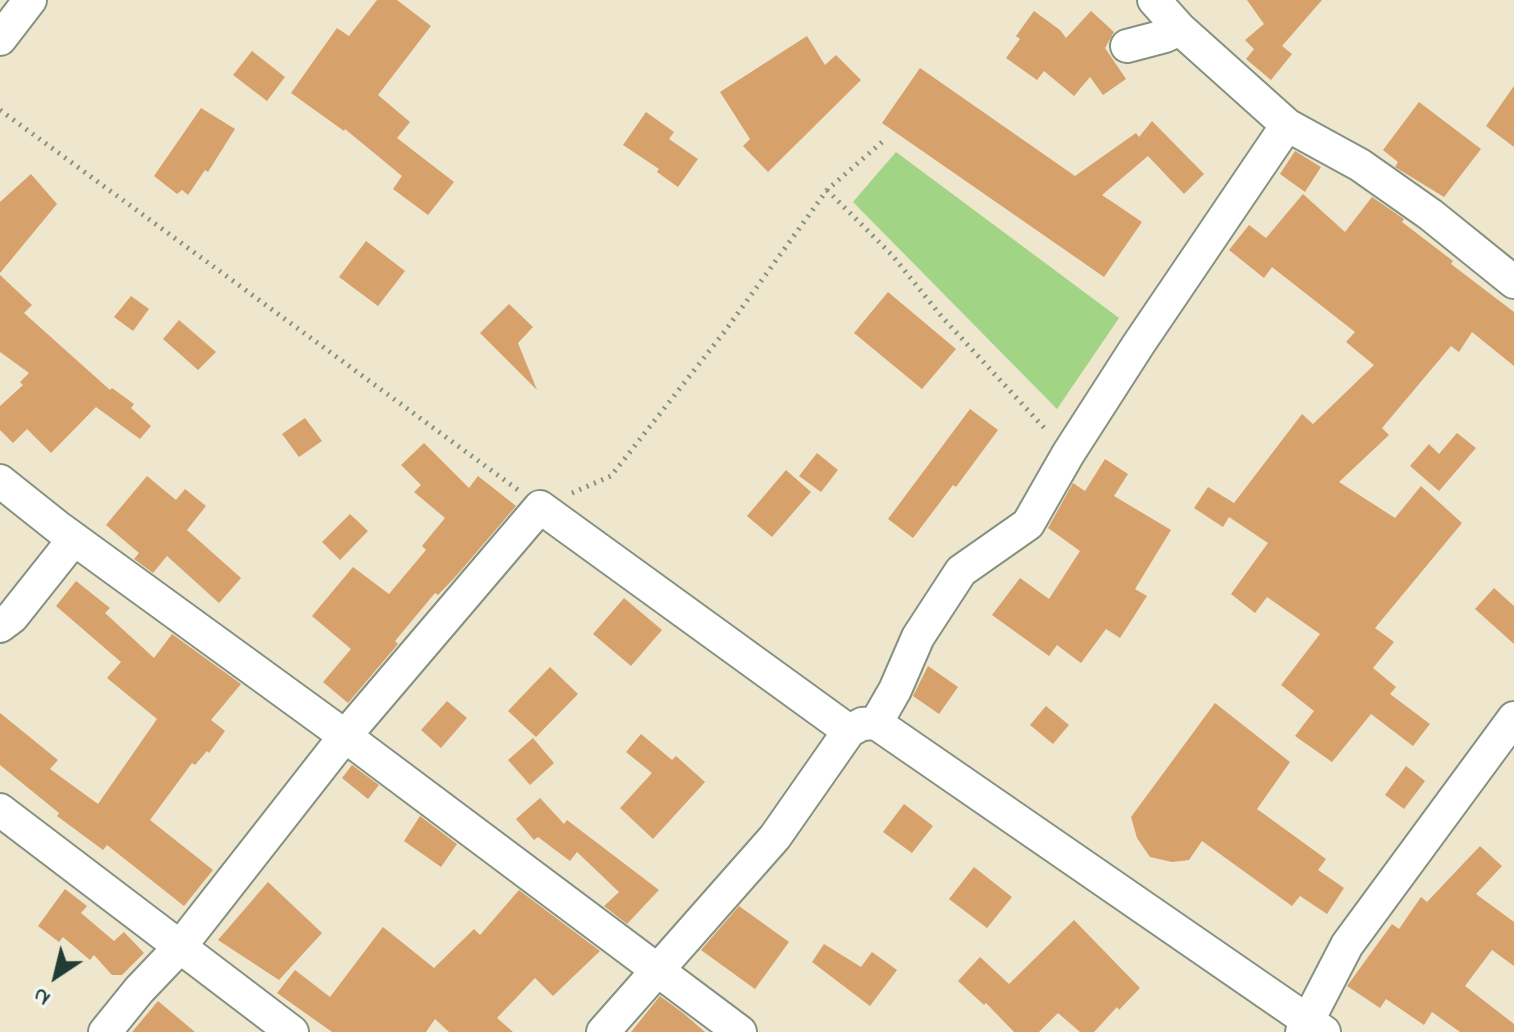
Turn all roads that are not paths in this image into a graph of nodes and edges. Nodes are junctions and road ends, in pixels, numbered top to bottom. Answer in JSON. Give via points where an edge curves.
{"nodes":[{"id":1,"x":30,"y":0,"type":"edge"},
{"id":2,"x":1154,"y":0,"type":"edge"},
{"id":3,"x":1180,"y":29,"type":"junction"},
{"id":4,"x":0,"y":39,"type":"edge"},
{"id":5,"x":1127,"y":46,"type":"dead end"},
{"id":6,"x":1287,"y":125,"type":"junction"},
{"id":7,"x":1514,"y":282,"type":"edge"},
{"id":8,"x":0,"y":481,"type":"edge"},
{"id":9,"x":74,"y":539,"type":"junction"},
{"id":10,"x":0,"y":626,"type":"edge"},
{"id":11,"x":1514,"y":718,"type":"edge"},
{"id":12,"x":862,"y":727,"type":"junction"},
{"id":13,"x":345,"y":736,"type":"junction"},
{"id":14,"x":0,"y":810,"type":"edge"},
{"id":15,"x":179,"y":948,"type":"junction"},
{"id":16,"x":655,"y":970,"type":"junction"},
{"id":17,"x":1311,"y":1028,"type":"edge"},
{"id":18,"x":105,"y":1032,"type":"edge"},
{"id":19,"x":292,"y":1032,"type":"edge"},
{"id":20,"x":603,"y":1032,"type":"edge"},
{"id":21,"x":740,"y":1032,"type":"edge"}],
"edges":[{"from":1,"to":4,"type":"street"},
{"from":2,"to":3,"type":"street"},
{"from":3,"to":5,"type":"street"},
{"from":3,"to":6,"type":"street"},
{"from":6,"to":7,"type":"street","via":[[1360,165]]},
{"from":6,"to":12,"type":"street","via":[[1068,454],[1028,524],[961,571],[918,637],[895,690]]},
{"from":8,"to":9,"type":"street"},
{"from":9,"to":10,"type":"street"},
{"from":9,"to":13,"type":"street"},
{"from":11,"to":17,"type":"street","via":[[1347,945],[1328,978]]},
{"from":12,"to":13,"type":"street","via":[[540,507]]},
{"from":12,"to":16,"type":"street","via":[[775,837]]},
{"from":12,"to":17,"type":"street"},
{"from":13,"to":15,"type":"street"},
{"from":13,"to":16,"type":"street"},
{"from":14,"to":15,"type":"street"},
{"from":15,"to":18,"type":"street"},
{"from":15,"to":19,"type":"street"},
{"from":16,"to":20,"type":"street"},
{"from":16,"to":21,"type":"street"}]}
